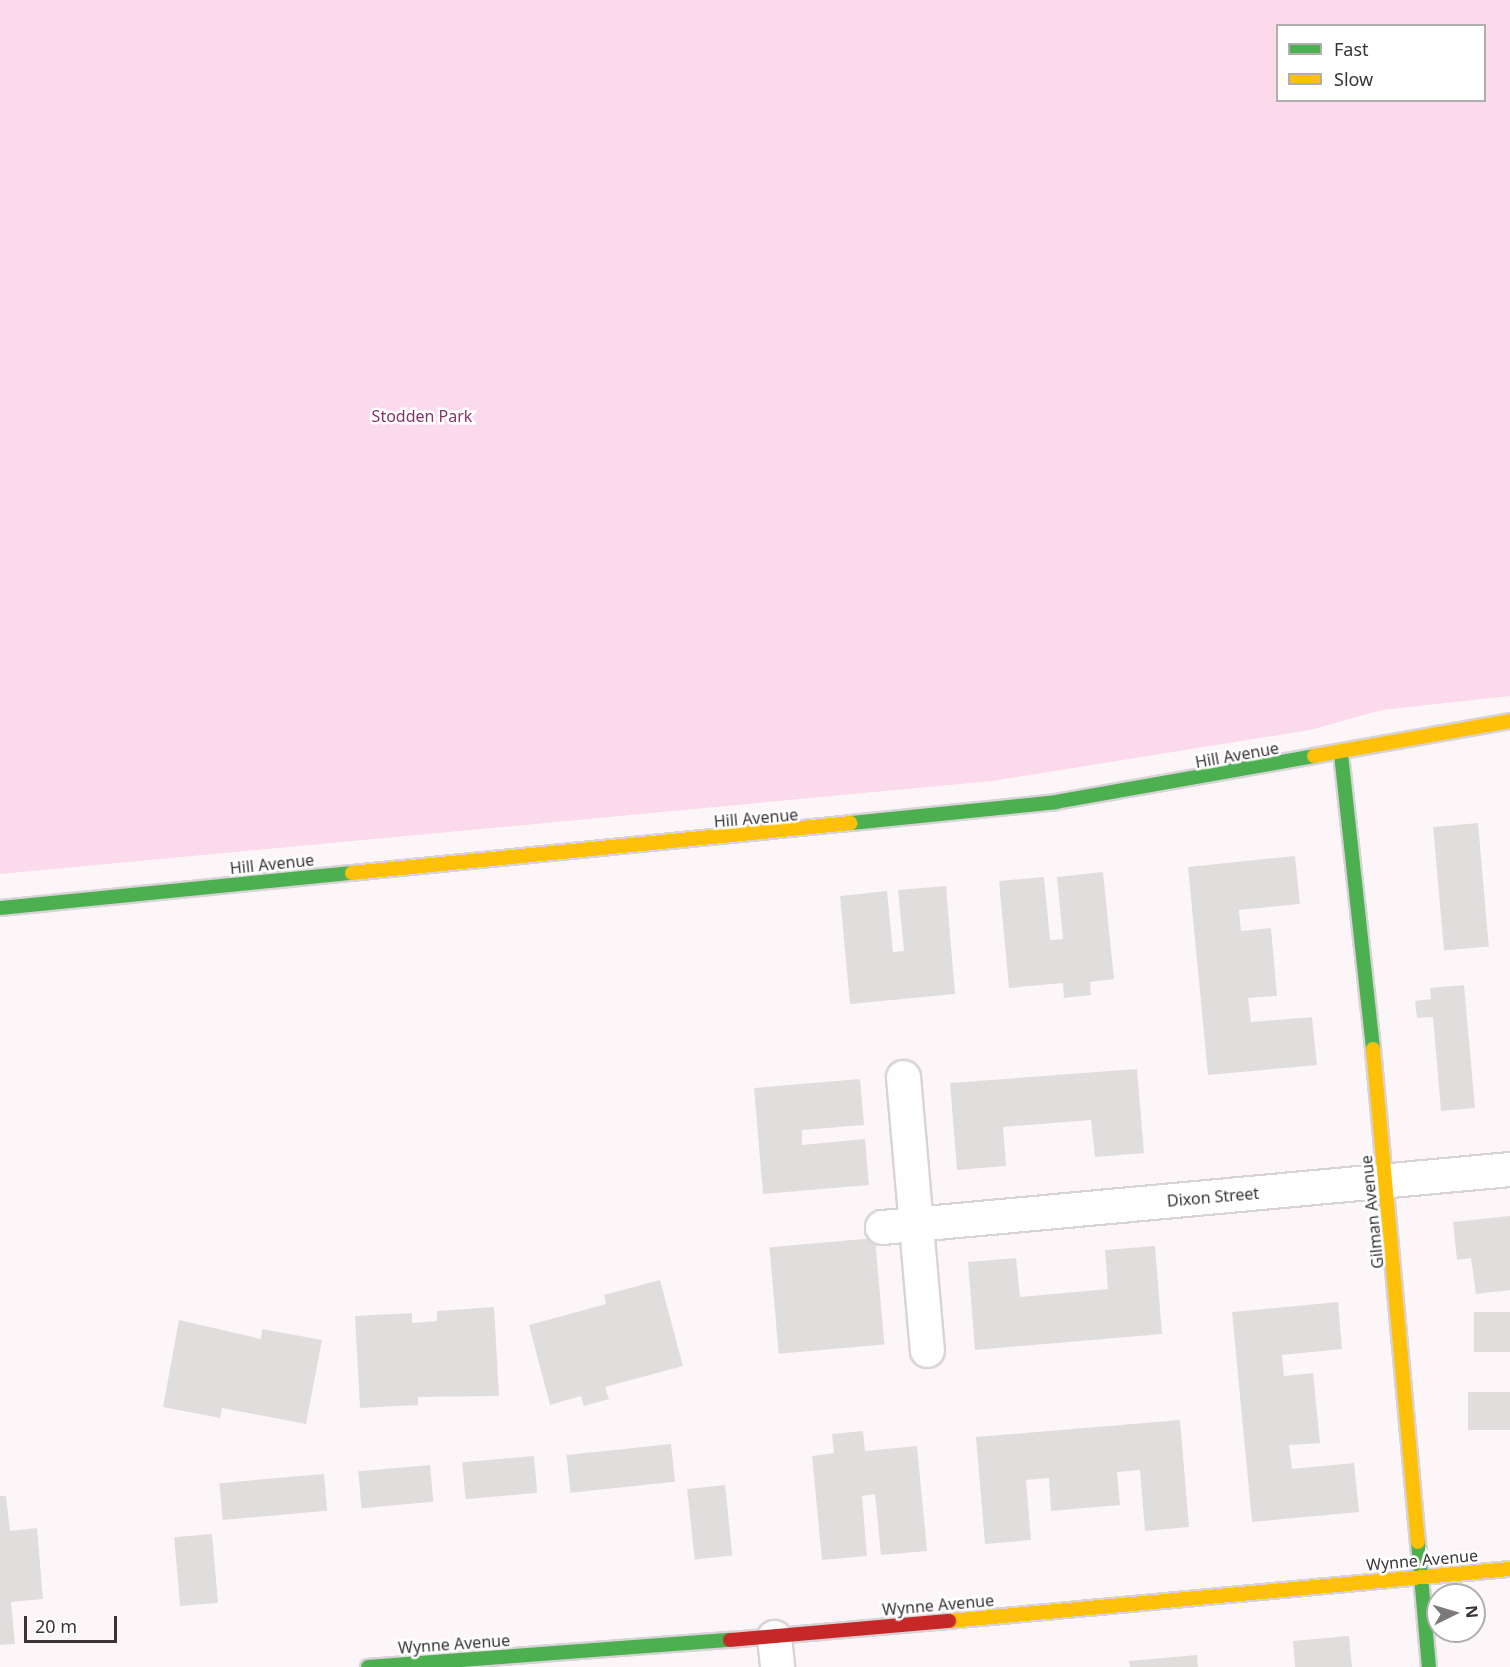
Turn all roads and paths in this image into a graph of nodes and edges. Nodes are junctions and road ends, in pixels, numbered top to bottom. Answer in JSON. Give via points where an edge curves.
{"nodes":[{"id":1,"x":1510,"y":721,"type":"edge"},
{"id":2,"x":1341,"y":754,"type":"junction"},
{"id":3,"x":0,"y":908,"type":"edge"},
{"id":4,"x":903,"y":1077,"type":"dead end"},
{"id":5,"x":1510,"y":1169,"type":"edge"},
{"id":6,"x":1385,"y":1181,"type":"junction"},
{"id":7,"x":915,"y":1224,"type":"junction"},
{"id":8,"x":882,"y":1227,"type":"dead end"},
{"id":9,"x":927,"y":1350,"type":"dead end"},
{"id":10,"x":1510,"y":1569,"type":"edge"},
{"id":11,"x":1420,"y":1577,"type":"junction"},
{"id":12,"x":775,"y":1652,"type":"edge"},
{"id":13,"x":368,"y":1667,"type":"edge"},
{"id":14,"x":1429,"y":1667,"type":"edge"}],
"edges":[{"from":1,"to":2,"type":"street","name":"Hill Avenue"},
{"from":2,"to":3,"type":"street","name":"Hill Avenue","via":[[1021,806]]},
{"from":2,"to":6,"type":"street","name":"Gilman Avenue"},
{"from":4,"to":7,"type":"street"},
{"from":5,"to":6,"type":"street","name":"Dixon Street"},
{"from":6,"to":7,"type":"street","name":"Dixon Street"},
{"from":6,"to":11,"type":"street","name":"Gilman Avenue"},
{"from":7,"to":8,"type":"street","name":"Dixon Street"},
{"from":7,"to":9,"type":"street"},
{"from":10,"to":11,"type":"street","name":"Wynne Avenue"},
{"from":11,"to":12,"type":"street","name":"Wynne Avenue"},
{"from":11,"to":14,"type":"street","name":"Gilman Avenue"},
{"from":12,"to":13,"type":"street","name":"Wynne Avenue"}]}
